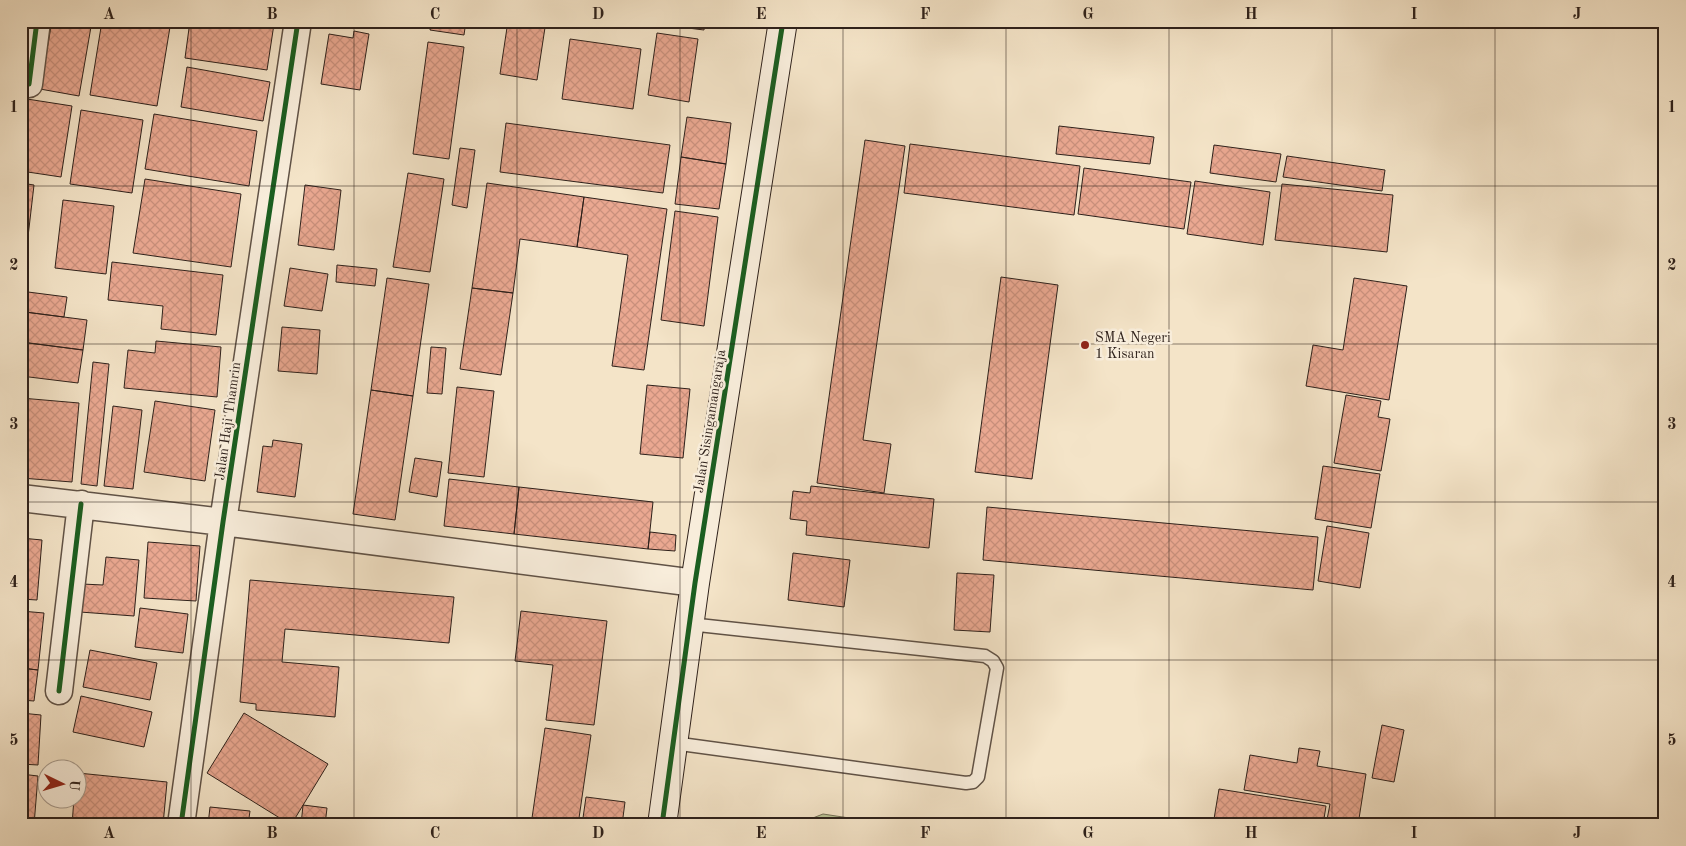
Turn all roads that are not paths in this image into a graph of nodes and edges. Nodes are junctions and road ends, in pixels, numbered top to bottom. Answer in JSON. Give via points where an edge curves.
{"nodes":[{"id":1,"x":37,"y":21,"type":"edge"},
{"id":2,"x":298,"y":21,"type":"edge"},
{"id":3,"x":783,"y":21,"type":"edge"},
{"id":4,"x":29,"y":84,"type":"dead end"},
{"id":5,"x":21,"y":498,"type":"edge"},
{"id":6,"x":81,"y":504,"type":"junction"},
{"id":7,"x":223,"y":522,"type":"junction"},
{"id":8,"x":695,"y":583,"type":"junction"},
{"id":9,"x":689,"y":624,"type":"junction"},
{"id":10,"x":59,"y":691,"type":"dead end"},
{"id":11,"x":673,"y":743,"type":"junction"},
{"id":12,"x":181,"y":825,"type":"edge"},
{"id":13,"x":662,"y":825,"type":"edge"}],
"edges":[{"from":1,"to":4,"type":"street"},
{"from":2,"to":7,"type":"street","name":"Jalan Haji Thamrin"},
{"from":3,"to":8,"type":"street","name":"Jalan Sisingamangaraja"},
{"from":5,"to":6,"type":"street"},
{"from":6,"to":7,"type":"street"},
{"from":6,"to":10,"type":"street"},
{"from":7,"to":8,"type":"street"},
{"from":7,"to":12,"type":"street","name":"Jalan Haji Thamrin"},
{"from":8,"to":9,"type":"street","name":"Jalan Sisingamangaraja"},
{"from":9,"to":11,"type":"street","name":"Jalan Sisingamangaraja"},
{"from":9,"to":11,"type":"lane","via":[[985,656],[997,668],[978,777],[973,782]]},
{"from":11,"to":13,"type":"street","name":"Jalan Sisingamangaraja"}]}
